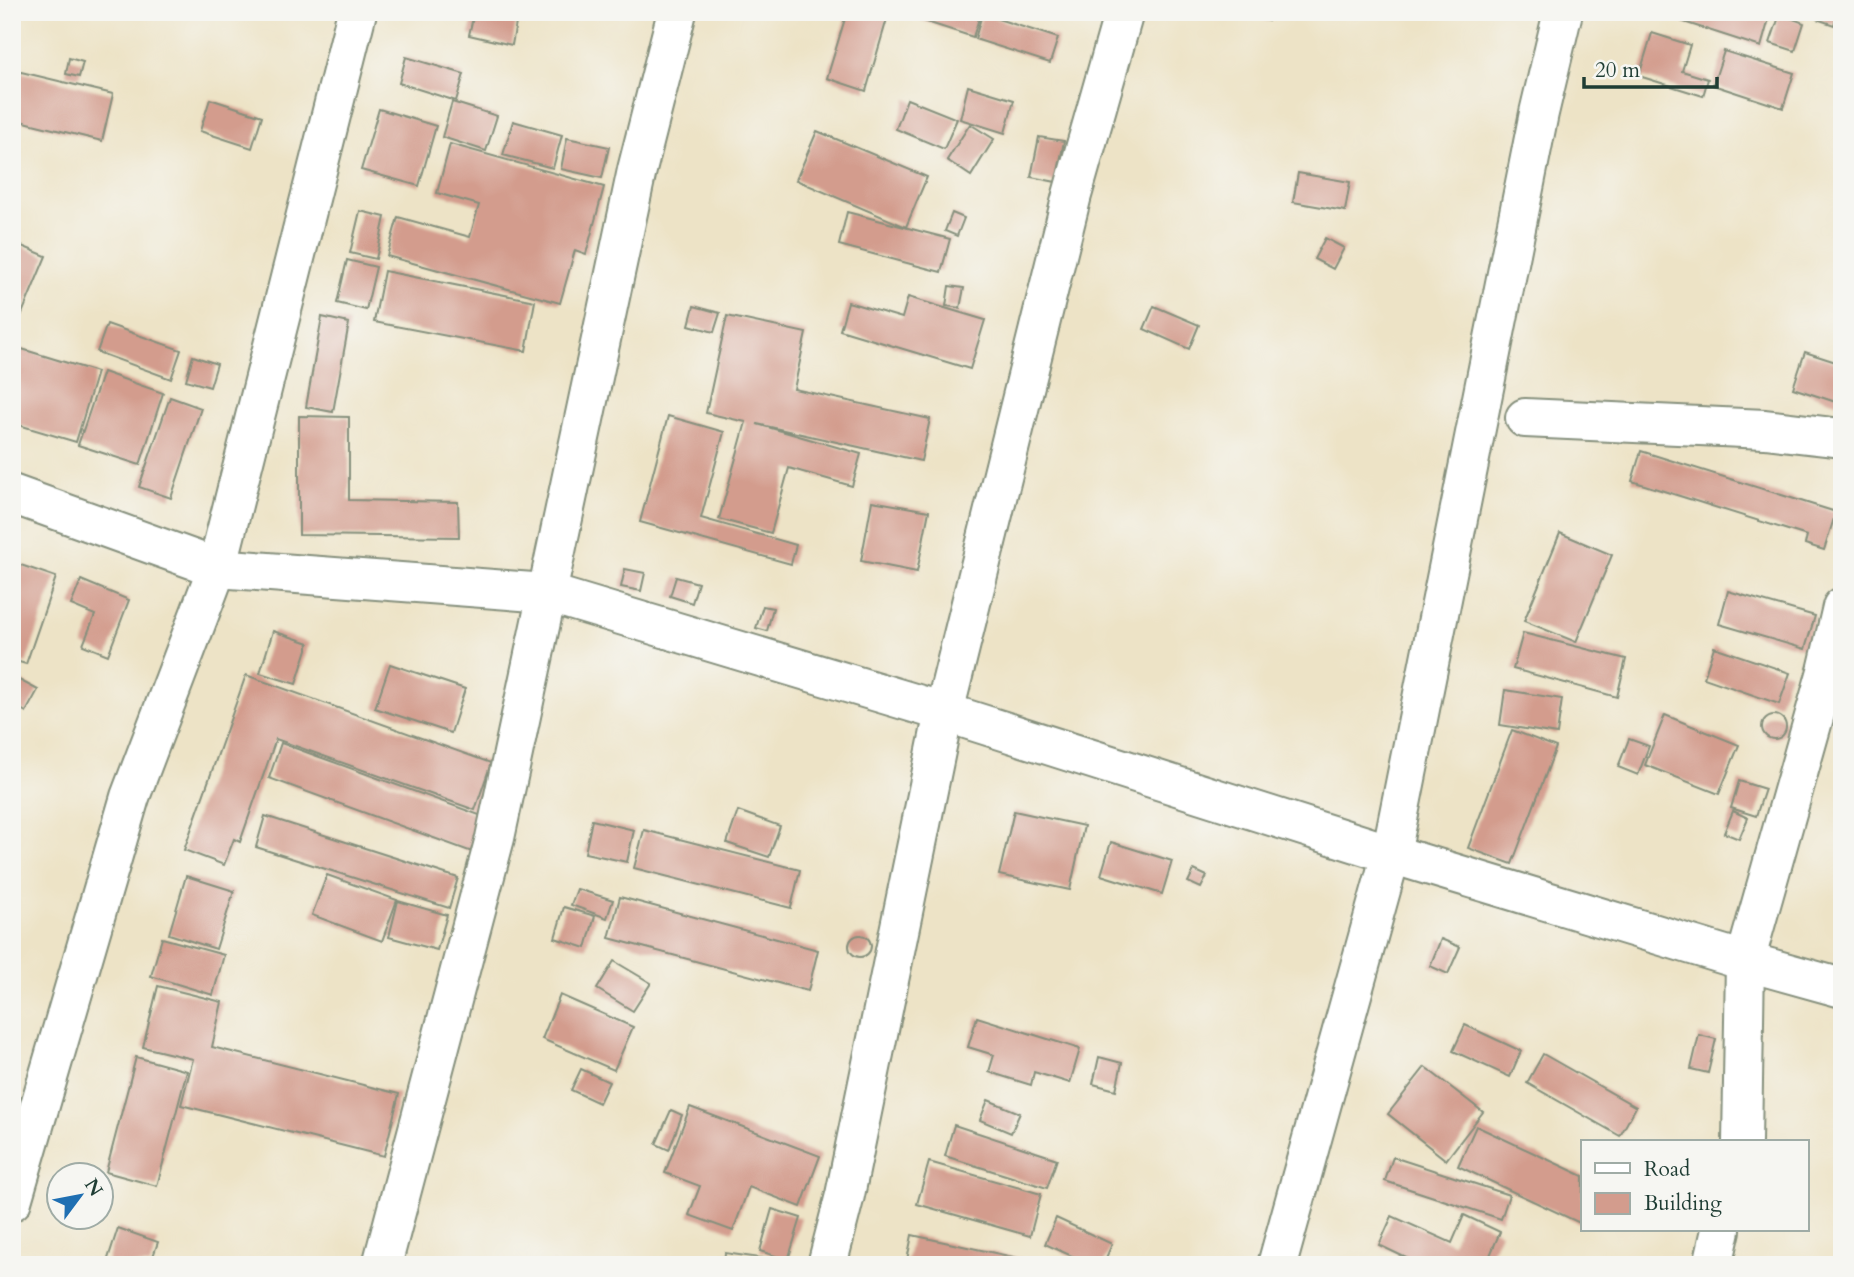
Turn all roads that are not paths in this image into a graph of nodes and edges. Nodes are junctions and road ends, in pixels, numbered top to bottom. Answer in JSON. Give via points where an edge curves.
{"nodes":[{"id":1,"x":357,"y":12,"type":"edge"},
{"id":2,"x":677,"y":12,"type":"edge"},
{"id":3,"x":1124,"y":12,"type":"edge"},
{"id":4,"x":1563,"y":12,"type":"edge"},
{"id":5,"x":1525,"y":418,"type":"dead end"},
{"id":6,"x":1842,"y":438,"type":"edge"},
{"id":7,"x":12,"y":494,"type":"edge"},
{"id":8,"x":217,"y":568,"type":"junction"},
{"id":9,"x":547,"y":593,"type":"junction"},
{"id":10,"x":1842,"y":607,"type":"edge"},
{"id":11,"x":944,"y":712,"type":"junction"},
{"id":12,"x":1391,"y":854,"type":"junction"},
{"id":13,"x":1745,"y":961,"type":"junction"},
{"id":14,"x":1842,"y":988,"type":"edge"},
{"id":15,"x":1742,"y":1140,"type":"edge"},
{"id":16,"x":12,"y":1201,"type":"edge"},
{"id":17,"x":1721,"y":1232,"type":"edge"},
{"id":18,"x":382,"y":1265,"type":"edge"},
{"id":19,"x":827,"y":1265,"type":"edge"},
{"id":20,"x":1277,"y":1265,"type":"edge"},
{"id":21,"x":1713,"y":1265,"type":"edge"}],
"edges":[{"from":1,"to":8,"type":"street"},
{"from":2,"to":9,"type":"street","via":[[637,170]]},
{"from":3,"to":11,"type":"street","via":[[1072,195]]},
{"from":4,"to":12,"type":"street"},
{"from":5,"to":6,"type":"street","via":[[1765,429]]},
{"from":7,"to":8,"type":"street"},
{"from":8,"to":9,"type":"street"},
{"from":8,"to":16,"type":"street","via":[[130,797]]},
{"from":9,"to":11,"type":"street"},
{"from":9,"to":18,"type":"street","via":[[495,838]]},
{"from":10,"to":13,"type":"street"},
{"from":11,"to":12,"type":"street"},
{"from":11,"to":19,"type":"street"},
{"from":12,"to":13,"type":"street"},
{"from":12,"to":20,"type":"street"},
{"from":13,"to":14,"type":"street"},
{"from":13,"to":15,"type":"street"},
{"from":17,"to":21,"type":"street"}]}
